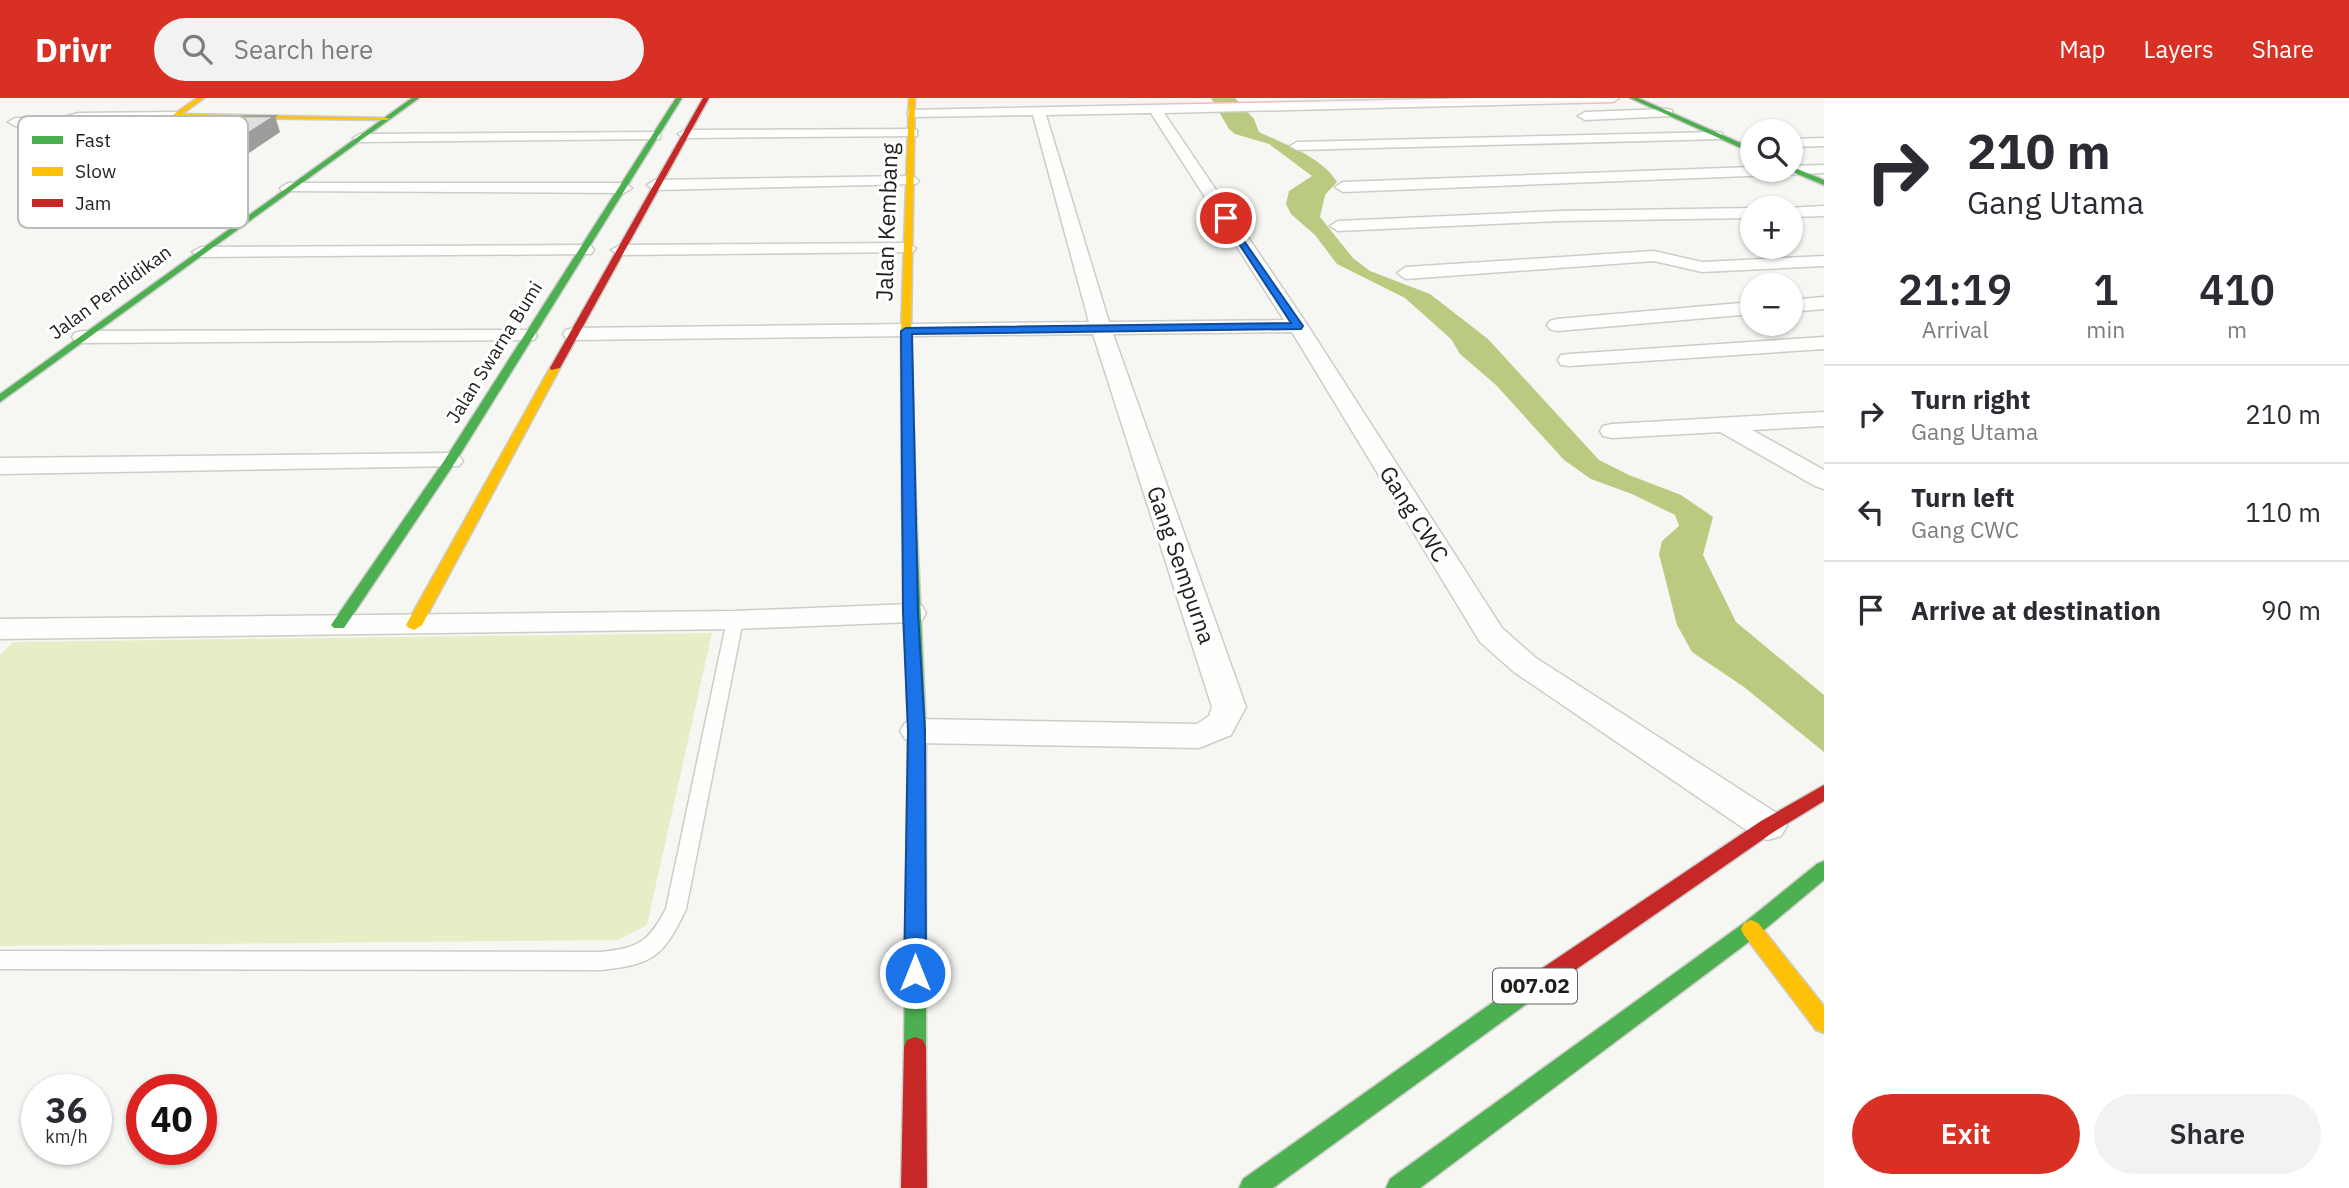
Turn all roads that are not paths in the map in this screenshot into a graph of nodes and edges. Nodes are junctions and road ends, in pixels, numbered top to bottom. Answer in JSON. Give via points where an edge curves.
{"nodes":[{"id":1,"x":201,"y":98,"type":"edge"},
{"id":2,"x":416,"y":98,"type":"edge"},
{"id":3,"x":1613,"y":98,"type":"edge"},
{"id":4,"x":1633,"y":98,"type":"edge"},
{"id":5,"x":677,"y":102,"type":"edge"},
{"id":6,"x":704,"y":102,"type":"edge"},
{"id":7,"x":912,"y":105,"type":"edge"},
{"id":8,"x":1155,"y":109,"type":"junction"},
{"id":9,"x":1038,"y":110,"type":"junction"},
{"id":10,"x":1667,"y":113,"type":"junction"},
{"id":11,"x":175,"y":116,"type":"edge"},
{"id":12,"x":1569,"y":116,"type":"dead end"},
{"id":13,"x":248,"y":117,"type":"edge"},
{"id":14,"x":387,"y":118,"type":"junction"},
{"id":15,"x":15,"y":122,"type":"dead end"},
{"id":16,"x":18,"y":122,"type":"edge"},
{"id":17,"x":912,"y":133,"type":"junction"},
{"id":18,"x":685,"y":134,"type":"junction"},
{"id":19,"x":655,"y":136,"type":"junction"},
{"id":20,"x":1717,"y":136,"type":"junction"},
{"id":21,"x":360,"y":138,"type":"junction"},
{"id":22,"x":1824,"y":142,"type":"edge"},
{"id":23,"x":1803,"y":143,"type":"edge"},
{"id":24,"x":1740,"y":144,"type":"edge"},
{"id":25,"x":1297,"y":146,"type":"dead end"},
{"id":26,"x":1803,"y":169,"type":"edge"},
{"id":27,"x":1824,"y":169,"type":"edge"},
{"id":28,"x":1740,"y":171,"type":"edge"},
{"id":29,"x":1803,"y":174,"type":"edge"},
{"id":30,"x":911,"y":181,"type":"junction"},
{"id":31,"x":1824,"y":183,"type":"edge"},
{"id":32,"x":1343,"y":187,"type":"dead end"},
{"id":33,"x":289,"y":188,"type":"junction"},
{"id":34,"x":651,"y":192,"type":"junction"},
{"id":35,"x":621,"y":193,"type":"junction"},
{"id":36,"x":1824,"y":211,"type":"edge"},
{"id":37,"x":1803,"y":212,"type":"edge"},
{"id":38,"x":1740,"y":213,"type":"edge"},
{"id":39,"x":248,"y":218,"type":"edge"},
{"id":40,"x":1338,"y":226,"type":"dead end"},
{"id":41,"x":234,"y":228,"type":"edge"},
{"id":42,"x":907,"y":248,"type":"junction"},
{"id":43,"x":585,"y":250,"type":"junction"},
{"id":44,"x":620,"y":250,"type":"junction"},
{"id":45,"x":201,"y":252,"type":"junction"},
{"id":46,"x":1824,"y":261,"type":"edge"},
{"id":47,"x":1406,"y":273,"type":"dead end"},
{"id":48,"x":1824,"y":303,"type":"edge"},
{"id":49,"x":1803,"y":305,"type":"edge"},
{"id":50,"x":1740,"y":309,"type":"edge"},
{"id":51,"x":1557,"y":325,"type":"dead end"},
{"id":52,"x":1298,"y":326,"type":"junction"},
{"id":53,"x":1101,"y":328,"type":"junction"},
{"id":54,"x":906,"y":331,"type":"junction"},
{"id":55,"x":573,"y":334,"type":"junction"},
{"id":56,"x":527,"y":336,"type":"junction"},
{"id":57,"x":82,"y":337,"type":"junction"},
{"id":58,"x":1824,"y":343,"type":"edge"},
{"id":59,"x":1569,"y":360,"type":"dead end"},
{"id":60,"x":494,"y":390,"type":"junction"},
{"id":61,"x":543,"y":390,"type":"junction"},
{"id":62,"x":0,"y":399,"type":"edge"},
{"id":63,"x":1824,"y":419,"type":"edge"},
{"id":64,"x":1725,"y":425,"type":"junction"},
{"id":65,"x":1612,"y":431,"type":"dead end"},
{"id":66,"x":450,"y":461,"type":"junction"},
{"id":67,"x":0,"y":466,"type":"edge"},
{"id":68,"x":1824,"y":481,"type":"edge"},
{"id":69,"x":911,"y":613,"type":"junction"},
{"id":70,"x":735,"y":620,"type":"junction"},
{"id":71,"x":339,"y":625,"type":"junction"},
{"id":72,"x":414,"y":625,"type":"junction"},
{"id":73,"x":3,"y":632,"type":"edge"},
{"id":74,"x":917,"y":731,"type":"junction"},
{"id":75,"x":1824,"y":792,"type":"edge"},
{"id":76,"x":1768,"y":826,"type":"junction"},
{"id":77,"x":1824,"y":869,"type":"edge"},
{"id":78,"x":1751,"y":929,"type":"junction"},
{"id":79,"x":0,"y":960,"type":"edge"},
{"id":80,"x":1824,"y":1023,"type":"edge"},
{"id":81,"x":914,"y":1188,"type":"edge"},
{"id":82,"x":1252,"y":1188,"type":"edge"},
{"id":83,"x":1399,"y":1188,"type":"edge"}],
"edges":[{"from":1,"to":11,"type":"main road"},
{"from":2,"to":14,"type":"main road","name":"Jalan Pendidikan"},
{"from":3,"to":8,"type":"street"},
{"from":4,"to":10,"type":"main road"},
{"from":5,"to":6,"type":"main road"},
{"from":5,"to":19,"type":"main road","name":"Jalan Swarna Bumi"},
{"from":6,"to":18,"type":"main road"},
{"from":7,"to":9,"type":"street"},
{"from":7,"to":17,"type":"main road","name":"Jalan Kembang"},
{"from":8,"to":9,"type":"street"},
{"from":8,"to":52,"type":"street","name":"Gang CWC"},
{"from":9,"to":53,"type":"street","name":"Gang Sempurna"},
{"from":10,"to":12,"type":"street"},
{"from":10,"to":20,"type":"main road"},
{"from":13,"to":14,"type":"main road"},
{"from":14,"to":21,"type":"main road","name":"Jalan Pendidikan"},
{"from":15,"to":16,"type":"street"},
{"from":17,"to":18,"type":"street"},
{"from":17,"to":30,"type":"main road","name":"Jalan Kembang"},
{"from":18,"to":34,"type":"main road"},
{"from":19,"to":21,"type":"street"},
{"from":19,"to":35,"type":"main road","name":"Jalan Swarna Bumi"},
{"from":20,"to":24,"type":"main road"},
{"from":20,"to":25,"type":"street"},
{"from":21,"to":33,"type":"main road","name":"Jalan Pendidikan"},
{"from":22,"to":23,"type":"street"},
{"from":26,"to":27,"type":"street"},
{"from":28,"to":32,"type":"street"},
{"from":29,"to":31,"type":"main road"},
{"from":30,"to":34,"type":"street"},
{"from":30,"to":42,"type":"main road","name":"Jalan Kembang"},
{"from":33,"to":35,"type":"street"},
{"from":33,"to":39,"type":"main road","name":"Jalan Pendidikan"},
{"from":34,"to":35,"type":"main road"},
{"from":34,"to":44,"type":"main road"},
{"from":35,"to":43,"type":"main road","name":"Jalan Swarna Bumi"},
{"from":36,"to":37,"type":"street"},
{"from":38,"to":40,"type":"street"},
{"from":41,"to":45,"type":"main road","name":"Jalan Pendidikan"},
{"from":42,"to":44,"type":"street"},
{"from":42,"to":54,"type":"main road","name":"Jalan Kembang"},
{"from":43,"to":45,"type":"street"},
{"from":43,"to":56,"type":"main road","name":"Jalan Swarna Bumi"},
{"from":44,"to":55,"type":"main road"},
{"from":45,"to":57,"type":"main road","name":"Jalan Pendidikan"},
{"from":46,"to":47,"type":"street","via":[[1702,267],[1654,256]]},
{"from":48,"to":49,"type":"street"},
{"from":50,"to":51,"type":"street"},
{"from":52,"to":53,"type":"street"},
{"from":52,"to":76,"type":"street","name":"Gang CWC","via":[[1491,635],[1524,665]]},
{"from":53,"to":54,"type":"street"},
{"from":53,"to":74,"type":"street","name":"Gang Sempurna","via":[[1229,707],[1226,720],[1199,736]]},
{"from":54,"to":55,"type":"street"},
{"from":54,"to":69,"type":"main road","name":"Jalan Kembang"},
{"from":55,"to":61,"type":"main road"},
{"from":56,"to":57,"type":"street"},
{"from":56,"to":60,"type":"main road","name":"Jalan Swarna Bumi"},
{"from":57,"to":62,"type":"main road","name":"Jalan Pendidikan"},
{"from":58,"to":59,"type":"street"},
{"from":60,"to":61,"type":"main road"},
{"from":60,"to":66,"type":"main road","name":"Jalan Swarna Bumi"},
{"from":61,"to":72,"type":"main road"},
{"from":63,"to":64,"type":"street"},
{"from":64,"to":65,"type":"street"},
{"from":64,"to":68,"type":"street"},
{"from":66,"to":67,"type":"street"},
{"from":66,"to":71,"type":"main road","name":"Jalan Swarna Bumi"},
{"from":69,"to":70,"type":"street"},
{"from":69,"to":74,"type":"main road","name":"Jalan Kembang"},
{"from":70,"to":72,"type":"street"},
{"from":70,"to":79,"type":"lane","via":[[676,909],[660,942],[637,957],[601,961]]},
{"from":71,"to":72,"type":"street"},
{"from":71,"to":73,"type":"street"},
{"from":74,"to":81,"type":"main road","name":"Jalan Kembang"},
{"from":75,"to":76,"type":"main road","number":"007.02"},
{"from":76,"to":82,"type":"main road","number":"007.02","via":[[1459,1038]]},
{"from":77,"to":78,"type":"main road"},
{"from":78,"to":80,"type":"main road"},
{"from":78,"to":83,"type":"main road"}]}
